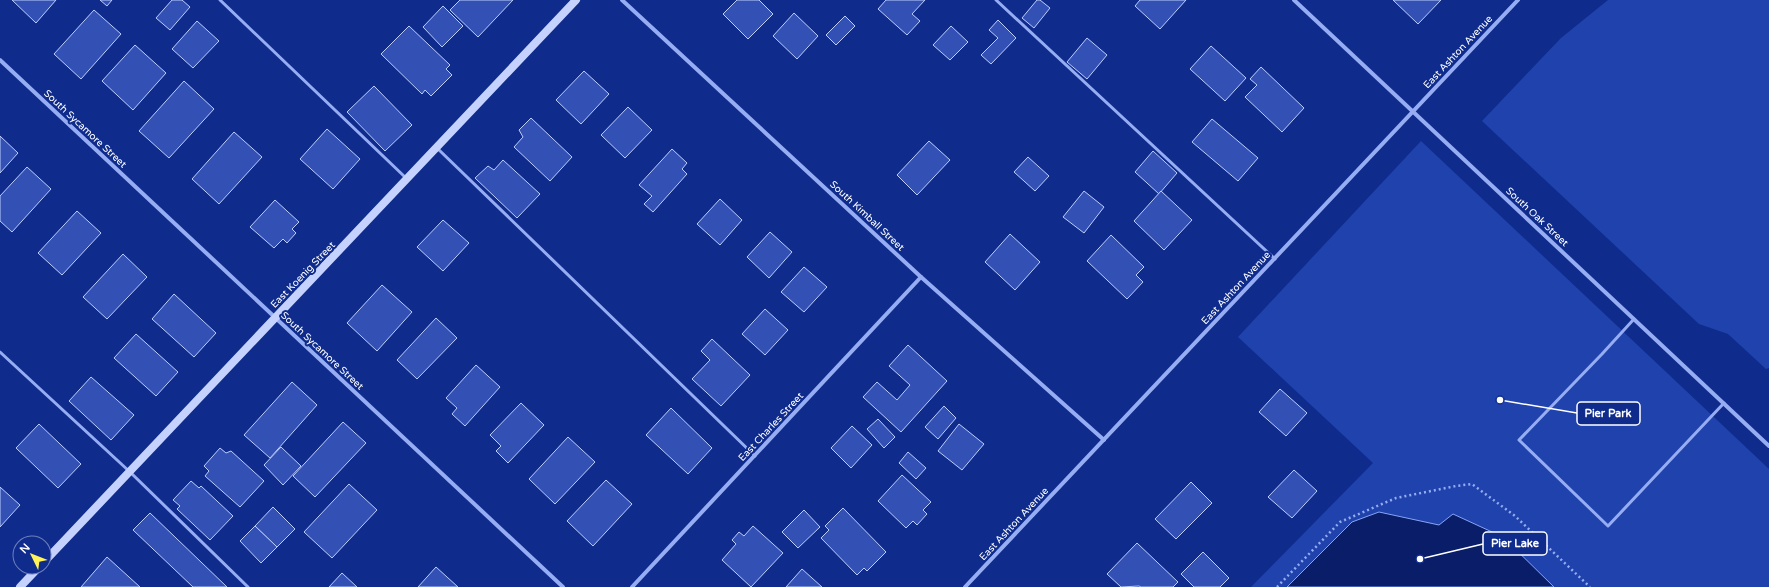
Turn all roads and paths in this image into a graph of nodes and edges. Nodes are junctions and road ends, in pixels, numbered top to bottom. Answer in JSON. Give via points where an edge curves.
{"nodes":[{"id":1,"x":220,"y":0,"type":"edge"},
{"id":2,"x":576,"y":0,"type":"edge"},
{"id":3,"x":622,"y":0,"type":"edge"},
{"id":4,"x":996,"y":0,"type":"edge"},
{"id":5,"x":1294,"y":0,"type":"edge"},
{"id":6,"x":1518,"y":0,"type":"edge"},
{"id":7,"x":0,"y":60,"type":"edge"},
{"id":8,"x":1413,"y":112,"type":"junction"},
{"id":9,"x":437,"y":148,"type":"junction"},
{"id":10,"x":408,"y":179,"type":"junction"},
{"id":11,"x":1275,"y":258,"type":"junction"},
{"id":12,"x":921,"y":277,"type":"junction"},
{"id":13,"x":276,"y":318,"type":"junction"},
{"id":14,"x":1634,"y":319,"type":"junction"},
{"id":15,"x":0,"y":352,"type":"edge"},
{"id":16,"x":1724,"y":403,"type":"junction"},
{"id":17,"x":1104,"y":440,"type":"junction"},
{"id":18,"x":1769,"y":446,"type":"edge"},
{"id":19,"x":755,"y":456,"type":"junction"},
{"id":20,"x":130,"y":472,"type":"junction"},
{"id":21,"x":52,"y":554,"type":"edge"},
{"id":22,"x":31,"y":575,"type":"edge"},
{"id":23,"x":20,"y":587,"type":"edge"},
{"id":24,"x":248,"y":587,"type":"edge"},
{"id":25,"x":563,"y":587,"type":"edge"},
{"id":26,"x":632,"y":587,"type":"edge"},
{"id":27,"x":965,"y":587,"type":"edge"},
{"id":28,"x":1277,"y":587,"type":"edge"},
{"id":29,"x":1590,"y":587,"type":"edge"}],
"edges":[{"from":1,"to":10,"type":"lane"},
{"from":2,"to":9,"type":"street","name":"East Koenig Street"},
{"from":3,"to":12,"type":"street","name":"South Kimball Street"},
{"from":4,"to":11,"type":"lane"},
{"from":5,"to":8,"type":"street","name":"South Oak Street"},
{"from":6,"to":8,"type":"street","name":"East Ashton Avenue"},
{"from":7,"to":13,"type":"street","name":"South Sycamore Street"},
{"from":8,"to":11,"type":"street","name":"East Ashton Avenue"},
{"from":8,"to":14,"type":"street","name":"South Oak Street"},
{"from":9,"to":10,"type":"street","name":"East Koenig Street"},
{"from":9,"to":19,"type":"lane"},
{"from":10,"to":13,"type":"street","name":"East Koenig Street"},
{"from":11,"to":17,"type":"street","name":"East Ashton Avenue"},
{"from":12,"to":17,"type":"street","name":"South Kimball Street"},
{"from":12,"to":19,"type":"street","name":"East Charles Street"},
{"from":13,"to":20,"type":"street","name":"East Koenig Street"},
{"from":13,"to":25,"type":"street","name":"South Sycamore Street"},
{"from":14,"to":16,"type":"street","name":"South Oak Street"},
{"from":14,"to":16,"type":"lane","via":[[1519,440],[1608,526]]},
{"from":15,"to":20,"type":"lane"},
{"from":16,"to":18,"type":"street","name":"South Oak Street"},
{"from":17,"to":27,"type":"street","name":"East Ashton Avenue"},
{"from":19,"to":26,"type":"street","name":"East Charles Street"},
{"from":20,"to":21,"type":"street","name":"East Koenig Street"},
{"from":20,"to":24,"type":"lane"},
{"from":22,"to":23,"type":"street"},
{"from":28,"to":29,"type":"path","via":[[1340,522],[1396,498],[1472,484],[1515,516]]}]}
